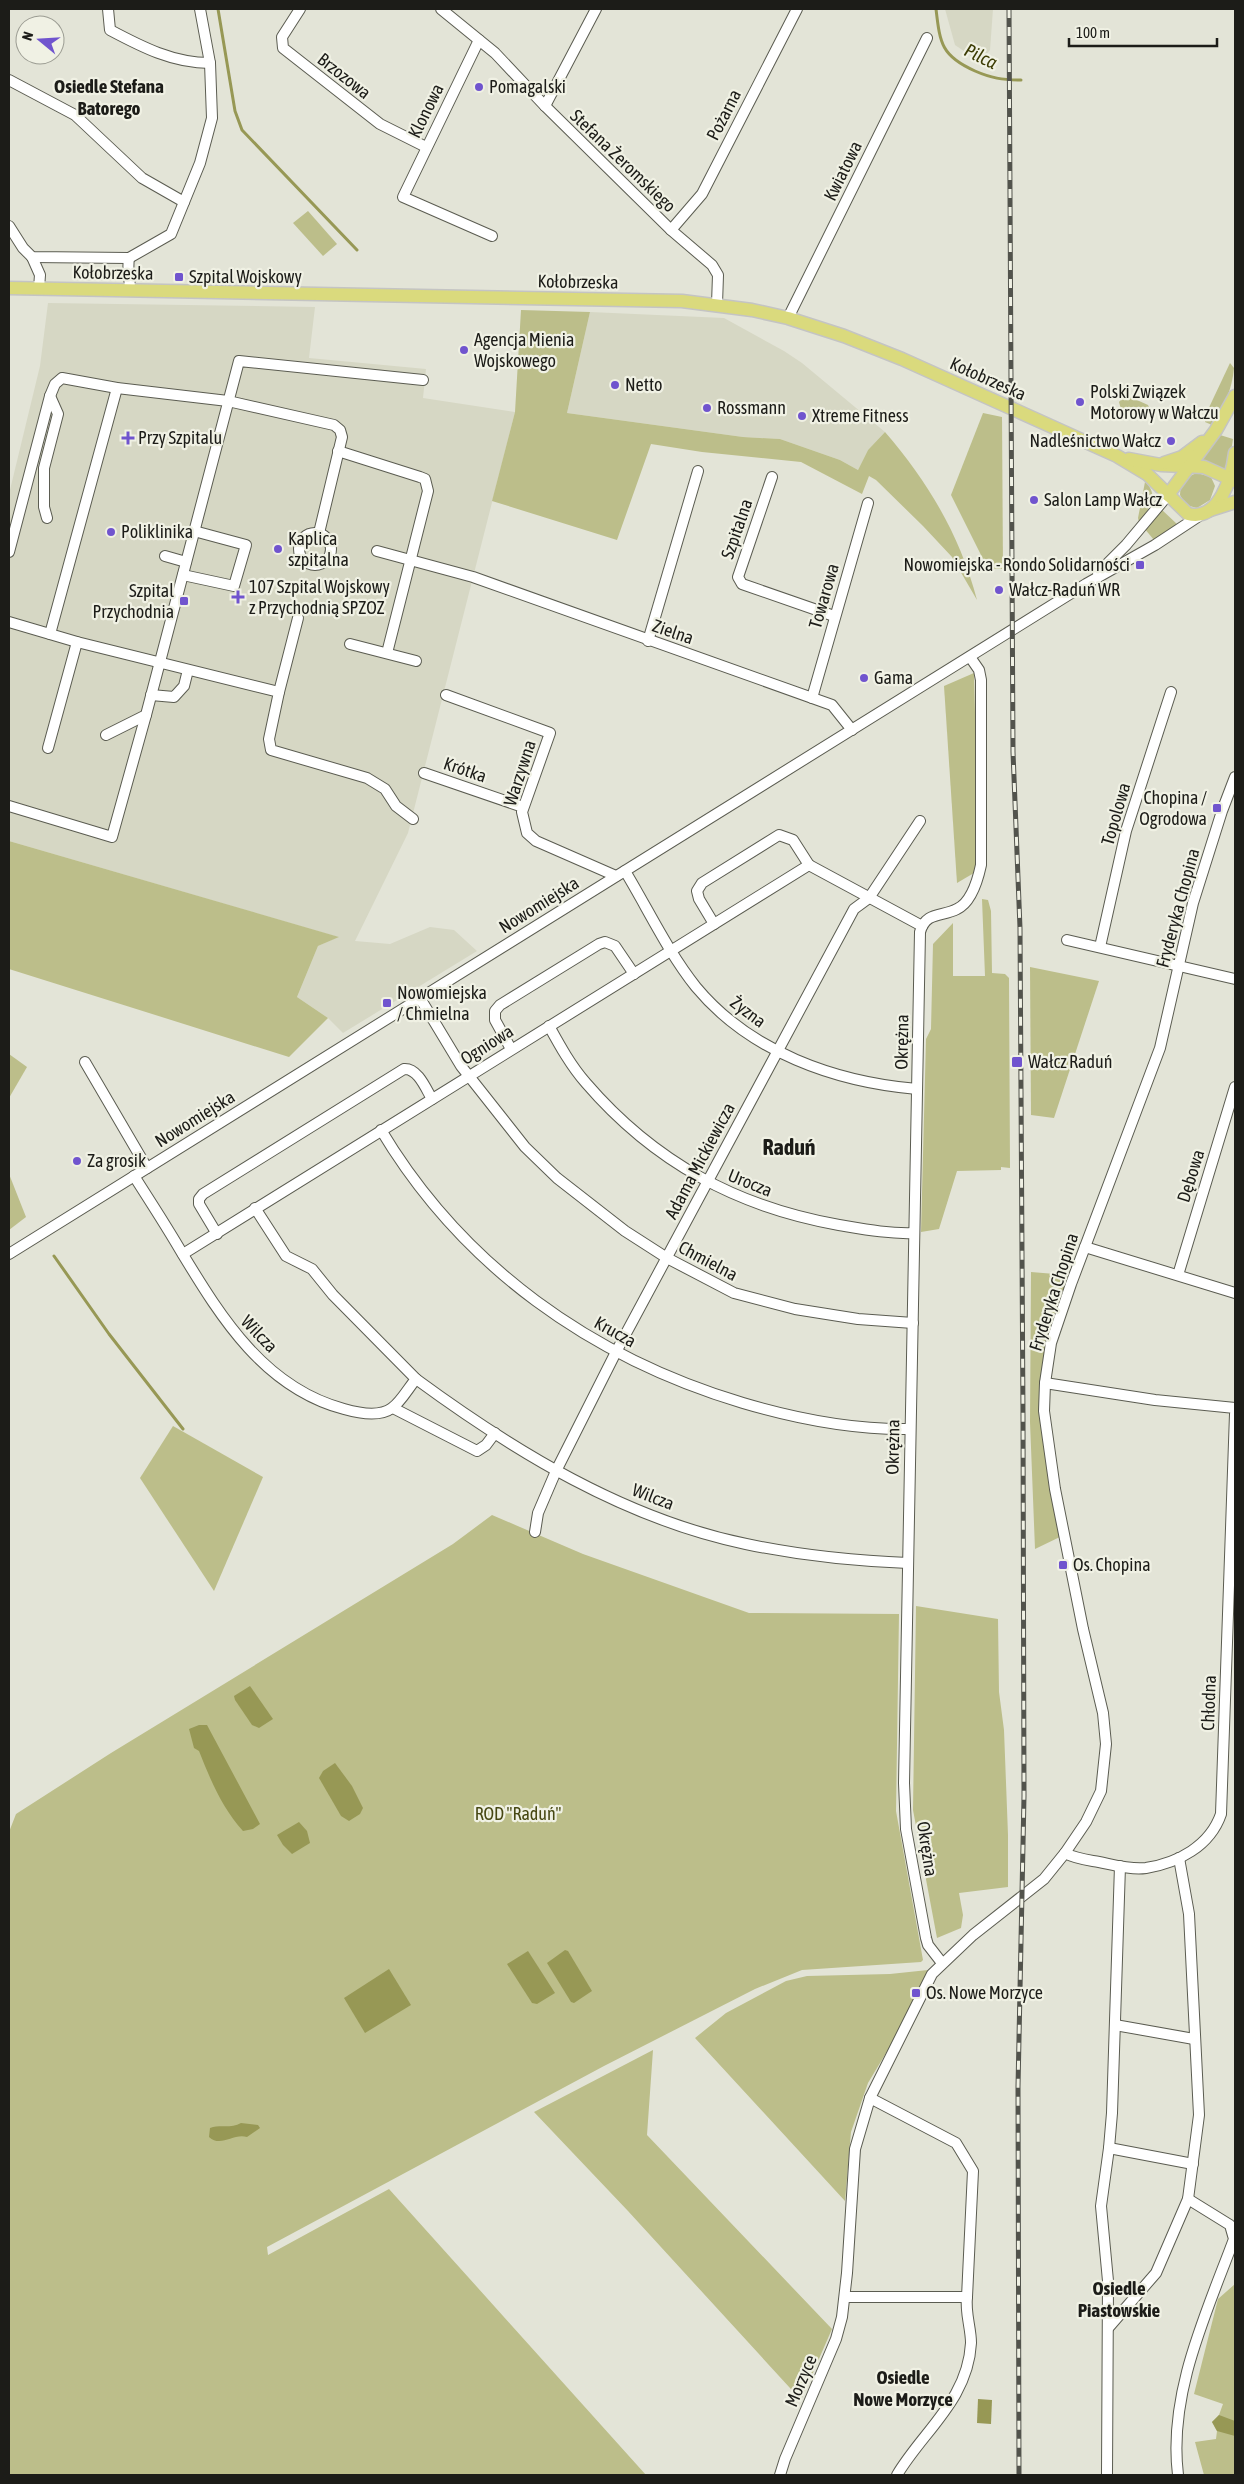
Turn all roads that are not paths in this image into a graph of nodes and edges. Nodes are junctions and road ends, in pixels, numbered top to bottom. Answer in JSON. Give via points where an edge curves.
{"nodes":[{"id":1,"x":108,"y":9,"type":"edge"},
{"id":2,"x":200,"y":9,"type":"edge"},
{"id":3,"x":300,"y":9,"type":"edge"},
{"id":4,"x":441,"y":9,"type":"edge"},
{"id":5,"x":596,"y":9,"type":"edge"},
{"id":6,"x":797,"y":9,"type":"edge"},
{"id":7,"x":927,"y":38,"type":"dead end"},
{"id":8,"x":479,"y":40,"type":"junction"},
{"id":9,"x":210,"y":63,"type":"junction"},
{"id":10,"x":9,"y":80,"type":"edge"},
{"id":11,"x":544,"y":106,"type":"junction"},
{"id":12,"x":426,"y":147,"type":"junction"},
{"id":13,"x":184,"y":202,"type":"junction"},
{"id":14,"x":9,"y":226,"type":"edge"},
{"id":15,"x":671,"y":230,"type":"junction"},
{"id":16,"x":492,"y":236,"type":"dead end"},
{"id":17,"x":32,"y":257,"type":"junction"},
{"id":18,"x":129,"y":258,"type":"junction"},
{"id":19,"x":9,"y":288,"type":"edge"},
{"id":20,"x":40,"y":288,"type":"junction"},
{"id":21,"x":130,"y":291,"type":"junction"},
{"id":22,"x":717,"y":304,"type":"junction"},
{"id":23,"x":788,"y":318,"type":"junction"},
{"id":24,"x":423,"y":380,"type":"dead end"},
{"id":25,"x":117,"y":388,"type":"junction"},
{"id":26,"x":50,"y":396,"type":"junction"},
{"id":27,"x":1235,"y":396,"type":"edge"},
{"id":28,"x":228,"y":401,"type":"junction"},
{"id":29,"x":1216,"y":430,"type":"junction"},
{"id":30,"x":338,"y":451,"type":"junction"},
{"id":31,"x":1235,"y":453,"type":"edge"},
{"id":32,"x":1117,"y":456,"type":"junction"},
{"id":33,"x":1152,"y":464,"type":"junction"},
{"id":34,"x":1188,"y":468,"type":"junction"},
{"id":35,"x":698,"y":471,"type":"dead end"},
{"id":36,"x":772,"y":477,"type":"dead end"},
{"id":37,"x":1232,"y":479,"type":"edge"},
{"id":38,"x":1168,"y":495,"type":"junction"},
{"id":39,"x":1235,"y":502,"type":"edge"},
{"id":40,"x":868,"y":503,"type":"dead end"},
{"id":41,"x":1210,"y":510,"type":"junction"},
{"id":42,"x":1199,"y":516,"type":"junction"},
{"id":43,"x":47,"y":518,"type":"dead end"},
{"id":44,"x":194,"y":531,"type":"junction"},
{"id":45,"x":319,"y":533,"type":"dead end"},
{"id":46,"x":377,"y":551,"type":"dead end"},
{"id":47,"x":9,"y":552,"type":"edge"},
{"id":48,"x":164,"y":556,"type":"dead end"},
{"id":49,"x":411,"y":560,"type":"junction"},
{"id":50,"x":186,"y":562,"type":"junction"},
{"id":51,"x":183,"y":575,"type":"junction"},
{"id":52,"x":1086,"y":584,"type":"junction"},
{"id":53,"x":834,"y":616,"type":"junction"},
{"id":54,"x":298,"y":618,"type":"dead end"},
{"id":55,"x":9,"y":622,"type":"edge"},
{"id":56,"x":50,"y":634,"type":"junction"},
{"id":57,"x":648,"y":640,"type":"junction"},
{"id":58,"x":77,"y":642,"type":"junction"},
{"id":59,"x":350,"y":644,"type":"dead end"},
{"id":60,"x":387,"y":653,"type":"junction"},
{"id":61,"x":970,"y":657,"type":"junction"},
{"id":62,"x":416,"y":661,"type":"dead end"},
{"id":63,"x":159,"y":663,"type":"junction"},
{"id":64,"x":188,"y":670,"type":"junction"},
{"id":65,"x":279,"y":692,"type":"junction"},
{"id":66,"x":1170,"y":692,"type":"dead end"},
{"id":67,"x":151,"y":695,"type":"junction"},
{"id":68,"x":446,"y":695,"type":"dead end"},
{"id":69,"x":812,"y":698,"type":"junction"},
{"id":70,"x":146,"y":715,"type":"junction"},
{"id":71,"x":852,"y":730,"type":"junction"},
{"id":72,"x":106,"y":735,"type":"dead end"},
{"id":73,"x":48,"y":748,"type":"dead end"},
{"id":74,"x":424,"y":773,"type":"dead end"},
{"id":75,"x":1235,"y":778,"type":"edge"},
{"id":76,"x":9,"y":806,"type":"edge"},
{"id":77,"x":524,"y":807,"type":"junction"},
{"id":78,"x":412,"y":819,"type":"dead end"},
{"id":79,"x":920,"y":821,"type":"dead end"},
{"id":80,"x":809,"y":865,"type":"junction"},
{"id":81,"x":621,"y":873,"type":"junction"},
{"id":82,"x":869,"y":898,"type":"junction"},
{"id":83,"x":714,"y":924,"type":"junction"},
{"id":84,"x":922,"y":926,"type":"junction"},
{"id":85,"x":1067,"y":940,"type":"dead end"},
{"id":86,"x":1100,"y":947,"type":"junction"},
{"id":87,"x":672,"y":950,"type":"junction"},
{"id":88,"x":1178,"y":966,"type":"junction"},
{"id":89,"x":634,"y":974,"type":"junction"},
{"id":90,"x":1235,"y":979,"type":"edge"},
{"id":91,"x":420,"y":998,"type":"junction"},
{"id":92,"x":549,"y":1026,"type":"junction"},
{"id":93,"x":511,"y":1049,"type":"junction"},
{"id":94,"x":777,"y":1052,"type":"junction"},
{"id":95,"x":85,"y":1062,"type":"dead end"},
{"id":96,"x":470,"y":1075,"type":"junction"},
{"id":97,"x":1235,"y":1087,"type":"edge"},
{"id":98,"x":917,"y":1089,"type":"junction"},
{"id":99,"x":432,"y":1099,"type":"junction"},
{"id":100,"x":381,"y":1130,"type":"junction"},
{"id":101,"x":147,"y":1168,"type":"junction"},
{"id":102,"x":134,"y":1176,"type":"junction"},
{"id":103,"x":707,"y":1182,"type":"junction"},
{"id":104,"x":256,"y":1208,"type":"junction"},
{"id":105,"x":914,"y":1233,"type":"junction"},
{"id":106,"x":217,"y":1234,"type":"junction"},
{"id":107,"x":1085,"y":1247,"type":"junction"},
{"id":108,"x":9,"y":1254,"type":"edge"},
{"id":109,"x":183,"y":1254,"type":"junction"},
{"id":110,"x":667,"y":1258,"type":"junction"},
{"id":111,"x":1178,"y":1275,"type":"junction"},
{"id":112,"x":1235,"y":1293,"type":"edge"},
{"id":113,"x":913,"y":1323,"type":"junction"},
{"id":114,"x":616,"y":1352,"type":"junction"},
{"id":115,"x":416,"y":1379,"type":"junction"},
{"id":116,"x":1044,"y":1383,"type":"junction"},
{"id":117,"x":393,"y":1408,"type":"junction"},
{"id":118,"x":1235,"y":1408,"type":"edge"},
{"id":119,"x":1235,"y":1414,"type":"edge"},
{"id":120,"x":910,"y":1429,"type":"junction"},
{"id":121,"x":494,"y":1434,"type":"junction"},
{"id":122,"x":556,"y":1471,"type":"junction"},
{"id":123,"x":535,"y":1532,"type":"dead end"},
{"id":124,"x":908,"y":1563,"type":"junction"},
{"id":125,"x":1065,"y":1854,"type":"junction"},
{"id":126,"x":1179,"y":1858,"type":"junction"},
{"id":127,"x":1120,"y":1866,"type":"junction"},
{"id":128,"x":942,"y":1962,"type":"junction"},
{"id":129,"x":1115,"y":2025,"type":"junction"},
{"id":130,"x":1194,"y":2039,"type":"junction"},
{"id":131,"x":870,"y":2098,"type":"junction"},
{"id":132,"x":1109,"y":2148,"type":"junction"},
{"id":133,"x":1193,"y":2164,"type":"junction"},
{"id":134,"x":1188,"y":2199,"type":"junction"},
{"id":135,"x":845,"y":2297,"type":"junction"},
{"id":136,"x":967,"y":2297,"type":"junction"},
{"id":137,"x":1109,"y":2327,"type":"junction"},
{"id":138,"x":780,"y":2475,"type":"edge"},
{"id":139,"x":897,"y":2475,"type":"edge"},
{"id":140,"x":1107,"y":2475,"type":"edge"},
{"id":141,"x":1178,"y":2475,"type":"edge"}],
"edges":[{"from":1,"to":9,"type":"street","via":[[110,30],[146,49],[190,63]]},
{"from":2,"to":9,"type":"street"},
{"from":3,"to":12,"type":"street","name":"Brzozowa","via":[[282,37],[283,48],[380,124]]},
{"from":4,"to":8,"type":"street","name":"Stefana Żeromskiego"},
{"from":5,"to":11,"type":"street"},
{"from":6,"to":15,"type":"street","name":"Pożarna","via":[[702,194]]},
{"from":7,"to":23,"type":"street","name":"Kwiatowa"},
{"from":8,"to":11,"type":"street","name":"Stefana Żeromskiego"},
{"from":8,"to":12,"type":"street","name":"Klonowa"},
{"from":9,"to":13,"type":"street","via":[[212,118],[200,162]]},
{"from":10,"to":13,"type":"street","via":[[75,115],[142,178]]},
{"from":11,"to":15,"type":"street","name":"Stefana Żeromskiego"},
{"from":12,"to":16,"type":"street","name":"Klonowa","via":[[403,197]]},
{"from":13,"to":18,"type":"street","via":[[170,234]]},
{"from":14,"to":17,"type":"street"},
{"from":15,"to":22,"type":"street","name":"Stefana Żeromskiego","via":[[712,265],[718,276]]},
{"from":17,"to":18,"type":"street"},
{"from":17,"to":20,"type":"street","via":[[40,275]]},
{"from":18,"to":21,"type":"street","via":[[126,272]]},
{"from":19,"to":20,"type":"main road","name":"Kołobrzeska"},
{"from":20,"to":21,"type":"main road","name":"Kołobrzeska"},
{"from":21,"to":22,"type":"main road","name":"Kołobrzeska"},
{"from":22,"to":23,"type":"main road","name":"Kołobrzeska"},
{"from":23,"to":32,"type":"main road","name":"Kołobrzeska","via":[[902,360]]},
{"from":24,"to":28,"type":"street","via":[[239,361]]},
{"from":25,"to":26,"type":"street","via":[[62,378]]},
{"from":25,"to":28,"type":"street"},
{"from":25,"to":56,"type":"street"},
{"from":26,"to":43,"type":"street","via":[[58,414],[44,468]]},
{"from":26,"to":47,"type":"street"},
{"from":27,"to":29,"type":"main road"},
{"from":28,"to":30,"type":"street","via":[[334,425],[342,437]]},
{"from":28,"to":44,"type":"street"},
{"from":29,"to":33,"type":"main road","via":[[1182,457]]},
{"from":29,"to":34,"type":"main road"},
{"from":30,"to":45,"type":"street"},
{"from":30,"to":49,"type":"street","via":[[425,479],[428,491]]},
{"from":31,"to":37,"type":"main road"},
{"from":32,"to":33,"type":"main road","name":"Kołobrzeska"},
{"from":32,"to":38,"type":"main road","name":"Kołobrzeska","via":[[1147,474]]},
{"from":33,"to":34,"type":"main road","name":"Kołobrzeska"},
{"from":34,"to":37,"type":"main road","name":"Kołobrzeska","via":[[1204,467]]},
{"from":34,"to":38,"type":"main road"},
{"from":35,"to":57,"type":"street"},
{"from":36,"to":53,"type":"street","name":"Szpitalna","via":[[738,577],[742,584]]},
{"from":37,"to":41,"type":"main road"},
{"from":38,"to":42,"type":"main road","name":"Kołobrzeska","via":[[1184,512]]},
{"from":38,"to":52,"type":"street","name":"Nowomiejska","via":[[1126,546]]},
{"from":39,"to":41,"type":"main road"},
{"from":40,"to":53,"type":"street","name":"Towarowa"},
{"from":41,"to":42,"type":"main road"},
{"from":42,"to":52,"type":"street","name":"Nowomiejska"},
{"from":44,"to":50,"type":"street"},
{"from":44,"to":51,"type":"street","via":[[246,545],[234,586]]},
{"from":46,"to":49,"type":"street","name":"Zielna"},
{"from":48,"to":50,"type":"street"},
{"from":49,"to":57,"type":"street","name":"Zielna","via":[[473,577]]},
{"from":49,"to":60,"type":"street"},
{"from":50,"to":51,"type":"street"},
{"from":51,"to":63,"type":"street"},
{"from":52,"to":61,"type":"street","name":"Nowomiejska"},
{"from":53,"to":69,"type":"street","name":"Towarowa"},
{"from":54,"to":65,"type":"street"},
{"from":55,"to":56,"type":"street"},
{"from":56,"to":58,"type":"street"},
{"from":57,"to":69,"type":"street","name":"Zielna"},
{"from":58,"to":63,"type":"street"},
{"from":58,"to":73,"type":"street"},
{"from":59,"to":60,"type":"street"},
{"from":60,"to":62,"type":"street"},
{"from":61,"to":71,"type":"street","name":"Nowomiejska"},
{"from":61,"to":84,"type":"street","via":[[979,670],[981,680],[981,865],[976,885],[963,905],[932,916]]},
{"from":63,"to":64,"type":"street"},
{"from":63,"to":67,"type":"street"},
{"from":64,"to":65,"type":"street"},
{"from":64,"to":67,"type":"street","via":[[184,686],[174,697]]},
{"from":65,"to":78,"type":"street","via":[[269,739],[271,750],[367,778],[385,789],[396,806]]},
{"from":66,"to":86,"type":"street","name":"Topolowa","via":[[1126,831]]},
{"from":67,"to":70,"type":"street"},
{"from":68,"to":77,"type":"street","name":"Warzywna","via":[[550,733]]},
{"from":69,"to":71,"type":"street","name":"Zielna","via":[[832,704]]},
{"from":70,"to":72,"type":"street"},
{"from":70,"to":76,"type":"street","via":[[112,837]]},
{"from":71,"to":81,"type":"street","name":"Nowomiejska"},
{"from":74,"to":77,"type":"street","name":"Krótka"},
{"from":75,"to":88,"type":"street","name":"Fryderyka Chopina","via":[[1195,895]]},
{"from":77,"to":81,"type":"street","name":"Warzywna","via":[[522,812],[527,833],[536,841]]},
{"from":79,"to":82,"type":"street","name":"Adama Mickiewicza"},
{"from":80,"to":82,"type":"street"},
{"from":80,"to":83,"type":"street","name":"Ogniowa"},
{"from":80,"to":83,"type":"street","via":[[794,840],[779,835],[702,883],[697,891],[699,899]]},
{"from":81,"to":87,"type":"street","name":"Żyzna"},
{"from":81,"to":91,"type":"street","name":"Nowomiejska"},
{"from":82,"to":84,"type":"street"},
{"from":82,"to":94,"type":"street","name":"Adama Mickiewicza","via":[[854,909]]},
{"from":83,"to":87,"type":"street","name":"Ogniowa"},
{"from":84,"to":98,"type":"street","name":"Okrężna"},
{"from":85,"to":86,"type":"street"},
{"from":86,"to":88,"type":"street"},
{"from":87,"to":89,"type":"street","name":"Ogniowa"},
{"from":87,"to":94,"type":"street","name":"Żyzna","via":[[713,1006]]},
{"from":88,"to":90,"type":"street"},
{"from":88,"to":107,"type":"street","name":"Fryderyka Chopina","via":[[1160,1048]]},
{"from":89,"to":92,"type":"street","name":"Ogniowa"},
{"from":89,"to":93,"type":"street","via":[[615,946],[605,942],[599,944],[500,1005],[495,1011],[495,1020]]},
{"from":91,"to":96,"type":"street","name":"Chmielna","via":[[461,1066]]},
{"from":91,"to":101,"type":"street","name":"Nowomiejska"},
{"from":92,"to":93,"type":"street","name":"Ogniowa"},
{"from":92,"to":103,"type":"street","name":"Urocza","via":[[586,1084],[615,1113],[654,1147]]},
{"from":93,"to":96,"type":"street","name":"Ogniowa"},
{"from":94,"to":98,"type":"street","name":"Żyzna","via":[[838,1075]]},
{"from":94,"to":103,"type":"street","name":"Adama Mickiewicza"},
{"from":95,"to":101,"type":"street"},
{"from":96,"to":99,"type":"street","name":"Ogniowa"},
{"from":96,"to":110,"type":"street","name":"Chmielna","via":[[525,1146],[557,1178],[624,1231]]},
{"from":97,"to":111,"type":"street","name":"Dębowa"},
{"from":98,"to":105,"type":"street","name":"Okrężna"},
{"from":99,"to":100,"type":"street","name":"Ogniowa"},
{"from":99,"to":106,"type":"street","via":[[415,1072],[404,1069],[211,1189],[199,1199],[199,1204]]},
{"from":100,"to":104,"type":"street","name":"Ogniowa"},
{"from":100,"to":114,"type":"street","name":"Krucza","via":[[421,1187],[471,1246],[533,1301]]},
{"from":101,"to":102,"type":"street","name":"Nowomiejska"},
{"from":102,"to":108,"type":"street","name":"Nowomiejska"},
{"from":102,"to":109,"type":"street","name":"Wilcza"},
{"from":103,"to":105,"type":"street","name":"Urocza","via":[[746,1201],[782,1213],[844,1226]]},
{"from":103,"to":110,"type":"street","name":"Adama Mickiewicza"},
{"from":104,"to":106,"type":"street","name":"Ogniowa"},
{"from":104,"to":115,"type":"street","name":"Wilcza","via":[[286,1256],[312,1269],[333,1295]]},
{"from":105,"to":113,"type":"street","name":"Okrężna"},
{"from":106,"to":109,"type":"street","name":"Ogniowa"},
{"from":107,"to":111,"type":"street"},
{"from":107,"to":116,"type":"street","name":"Fryderyka Chopina","via":[[1052,1343]]},
{"from":109,"to":117,"type":"street","name":"Wilcza","via":[[200,1286],[236,1336],[285,1381],[330,1405],[353,1411],[379,1413]]},
{"from":110,"to":113,"type":"street","name":"Chmielna","via":[[734,1293],[763,1302],[858,1319]]},
{"from":110,"to":114,"type":"street","name":"Adama Mickiewicza"},
{"from":111,"to":112,"type":"street"},
{"from":113,"to":120,"type":"street","name":"Okrężna"},
{"from":114,"to":120,"type":"street","name":"Krucza","via":[[703,1390],[787,1416],[820,1423]]},
{"from":114,"to":122,"type":"street","name":"Adama Mickiewicza"},
{"from":115,"to":117,"type":"street"},
{"from":115,"to":121,"type":"street","name":"Wilcza"},
{"from":116,"to":118,"type":"street","via":[[1154,1400]]},
{"from":116,"to":125,"type":"street","name":"Fryderyka Chopina","via":[[1044,1411],[1055,1489],[1082,1629],[1103,1713],[1106,1744],[1101,1791]]},
{"from":117,"to":121,"type":"street","via":[[477,1451]]},
{"from":119,"to":126,"type":"street","name":"Chłodna","via":[[1221,1814],[1212,1832],[1199,1846]]},
{"from":120,"to":124,"type":"street","name":"Okrężna"},
{"from":121,"to":122,"type":"street","name":"Wilcza"},
{"from":122,"to":123,"type":"street","name":"Adama Mickiewicza","via":[[538,1513]]},
{"from":122,"to":124,"type":"street","name":"Wilcza","via":[[630,1506],[737,1542],[821,1556]]},
{"from":124,"to":128,"type":"street","name":"Okrężna","via":[[905,1816],[926,1938]]},
{"from":125,"to":127,"type":"street","name":"Chłodna"},
{"from":125,"to":128,"type":"street","name":"Fryderyka Chopina","via":[[1044,1879]]},
{"from":126,"to":127,"type":"street","name":"Chłodna","via":[[1145,1868]]},
{"from":126,"to":130,"type":"street","via":[[1189,1914]]},
{"from":127,"to":129,"type":"street"},
{"from":128,"to":131,"type":"street","name":"Fryderyka Chopina","via":[[923,1990]]},
{"from":129,"to":130,"type":"street"},
{"from":129,"to":132,"type":"street"},
{"from":130,"to":133,"type":"street","via":[[1199,2115]]},
{"from":131,"to":135,"type":"street","name":"Morzyce","via":[[855,2149]]},
{"from":131,"to":136,"type":"street","via":[[956,2143],[973,2171]]},
{"from":132,"to":133,"type":"street"},
{"from":132,"to":137,"type":"street","via":[[1100,2206]]},
{"from":133,"to":134,"type":"street"},
{"from":134,"to":137,"type":"street","via":[[1156,2273]]},
{"from":134,"to":141,"type":"street","via":[[1230,2224],[1234,2239],[1189,2364],[1180,2408]]},
{"from":135,"to":136,"type":"street"},
{"from":135,"to":138,"type":"street","name":"Morzyce","via":[[836,2339],[784,2458]]},
{"from":136,"to":139,"type":"street","via":[[971,2343],[965,2373],[947,2411],[908,2456]]},
{"from":137,"to":140,"type":"street"}]}
